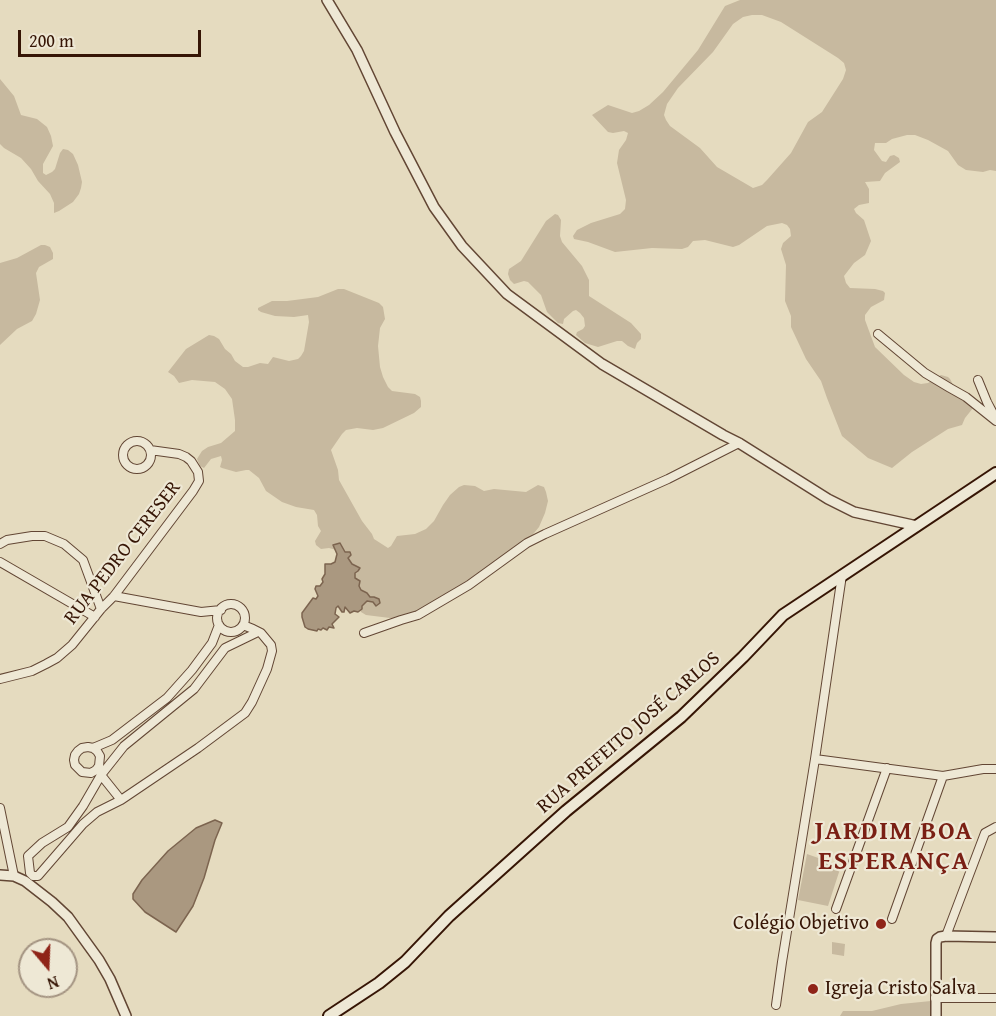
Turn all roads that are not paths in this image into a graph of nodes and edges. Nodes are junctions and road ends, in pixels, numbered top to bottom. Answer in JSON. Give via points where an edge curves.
{"nodes":[{"id":1,"x":327,"y":0,"type":"edge"},
{"id":2,"x":878,"y":334,"type":"dead end"},
{"id":3,"x":978,"y":380,"type":"dead end"},
{"id":4,"x":996,"y":420,"type":"edge"},
{"id":5,"x":739,"y":443,"type":"junction"},
{"id":6,"x":150,"y":450,"type":"junction"},
{"id":7,"x":171,"y":454,"type":"junction"},
{"id":8,"x":149,"y":462,"type":"junction"},
{"id":9,"x":996,"y":473,"type":"edge"},
{"id":10,"x":917,"y":526,"type":"junction"},
{"id":11,"x":0,"y":544,"type":"edge"},
{"id":12,"x":0,"y":562,"type":"edge"},
{"id":13,"x":842,"y":575,"type":"junction"},
{"id":14,"x":114,"y":596,"type":"junction"},
{"id":15,"x":100,"y":609,"type":"junction"},
{"id":16,"x":221,"y":610,"type":"junction"},
{"id":17,"x":201,"y":612,"type":"junction"},
{"id":18,"x":95,"y":617,"type":"junction"},
{"id":19,"x":219,"y":623,"type":"junction"},
{"id":20,"x":243,"y":626,"type":"junction"},
{"id":21,"x":229,"y":632,"type":"junction"},
{"id":22,"x":258,"y":632,"type":"junction"},
{"id":23,"x":364,"y":633,"type":"dead end"},
{"id":24,"x":212,"y":643,"type":"junction"},
{"id":25,"x":0,"y":679,"type":"edge"},
{"id":26,"x":112,"y":740,"type":"junction"},
{"id":27,"x":93,"y":748,"type":"junction"},
{"id":28,"x":815,"y":759,"type":"junction"},
{"id":29,"x":101,"y":761,"type":"junction"},
{"id":30,"x":887,"y":768,"type":"junction"},
{"id":31,"x":996,"y":769,"type":"edge"},
{"id":32,"x":101,"y":775,"type":"junction"},
{"id":33,"x":943,"y":776,"type":"junction"},
{"id":34,"x":122,"y":800,"type":"junction"},
{"id":35,"x":0,"y":808,"type":"edge"},
{"id":36,"x":996,"y":827,"type":"edge"},
{"id":37,"x":0,"y":875,"type":"edge"},
{"id":38,"x":14,"y":876,"type":"junction"},
{"id":39,"x":836,"y":909,"type":"dead end"},
{"id":40,"x":892,"y":919,"type":"dead end"},
{"id":41,"x":943,"y":937,"type":"junction"},
{"id":42,"x":996,"y":937,"type":"edge"},
{"id":43,"x":935,"y":998,"type":"junction"},
{"id":44,"x":996,"y":998,"type":"edge"},
{"id":45,"x":776,"y":1005,"type":"dead end"},
{"id":46,"x":126,"y":1016,"type":"edge"},
{"id":47,"x":329,"y":1016,"type":"edge"},
{"id":48,"x":936,"y":1016,"type":"edge"}],
"edges":[{"from":1,"to":5,"type":"street","via":[[357,50],[434,207],[469,254],[507,294],[602,364]]},
{"from":2,"to":4,"type":"street","via":[[925,373]]},
{"from":3,"to":4,"type":"street"},
{"from":5,"to":10,"type":"street","via":[[854,512]]},
{"from":5,"to":23,"type":"street","via":[[527,543],[469,585],[418,615]]},
{"from":6,"to":7,"type":"street","name":"RUA PEDRO CERESER"},
{"from":6,"to":8,"type":"street"},
{"from":6,"to":8,"type":"street","via":[[135,441],[128,444],[123,454],[132,468]]},
{"from":7,"to":8,"type":"street","name":"RUA PEDRO CERESER"},
{"from":7,"to":14,"type":"street","name":"RUA PEDRO CERESER","via":[[186,456],[198,472],[199,481]]},
{"from":9,"to":10,"type":"main road","name":"RUA PREFEITO JOSÉ CARLOS"},
{"from":10,"to":13,"type":"main road","name":"RUA PREFEITO JOSÉ CARLOS"},
{"from":11,"to":15,"type":"street","via":[[32,536],[45,536],[64,544],[83,560]]},
{"from":12,"to":18,"type":"street"},
{"from":13,"to":28,"type":"street"},
{"from":13,"to":47,"type":"main road","name":"RUA PREFEITO JOSÉ CARLOS","via":[[783,615],[681,717],[566,811],[449,916],[405,962]]},
{"from":14,"to":15,"type":"street","name":"RUA PEDRO CERESER"},
{"from":14,"to":17,"type":"street"},
{"from":15,"to":18,"type":"street","name":"RUA PEDRO CERESER"},
{"from":16,"to":17,"type":"street"},
{"from":16,"to":19,"type":"street"},
{"from":16,"to":20,"type":"street","via":[[233,604],[241,608],[245,616]]},
{"from":17,"to":19,"type":"street"},
{"from":18,"to":25,"type":"street","name":"RUA PEDRO CERESER","via":[[57,658],[32,671]]},
{"from":19,"to":21,"type":"street"},
{"from":19,"to":24,"type":"street"},
{"from":20,"to":21,"type":"street"},
{"from":20,"to":22,"type":"street"},
{"from":21,"to":24,"type":"street"},
{"from":22,"to":32,"type":"street","via":[[225,648],[194,689],[124,746]]},
{"from":22,"to":34,"type":"street","via":[[272,651],[245,713]]},
{"from":24,"to":26,"type":"street","via":[[167,698]]},
{"from":26,"to":27,"type":"street"},
{"from":26,"to":29,"type":"street"},
{"from":27,"to":29,"type":"street"},
{"from":27,"to":29,"type":"street","via":[[78,750],[75,765],[81,772],[91,773]]},
{"from":28,"to":30,"type":"street"},
{"from":28,"to":45,"type":"street"},
{"from":30,"to":33,"type":"street"},
{"from":30,"to":39,"type":"street"},
{"from":31,"to":33,"type":"street"},
{"from":32,"to":34,"type":"street"},
{"from":32,"to":34,"type":"street","via":[[68,827],[28,856],[30,873],[38,876],[83,824]]},
{"from":33,"to":40,"type":"street"},
{"from":35,"to":38,"type":"street"},
{"from":36,"to":41,"type":"street","via":[[985,833]]},
{"from":37,"to":38,"type":"street"},
{"from":38,"to":46,"type":"street","via":[[45,896],[68,918],[99,960]]},
{"from":41,"to":42,"type":"street"},
{"from":41,"to":43,"type":"street","via":[[936,943]]},
{"from":43,"to":44,"type":"street"},
{"from":43,"to":48,"type":"street"}]}
